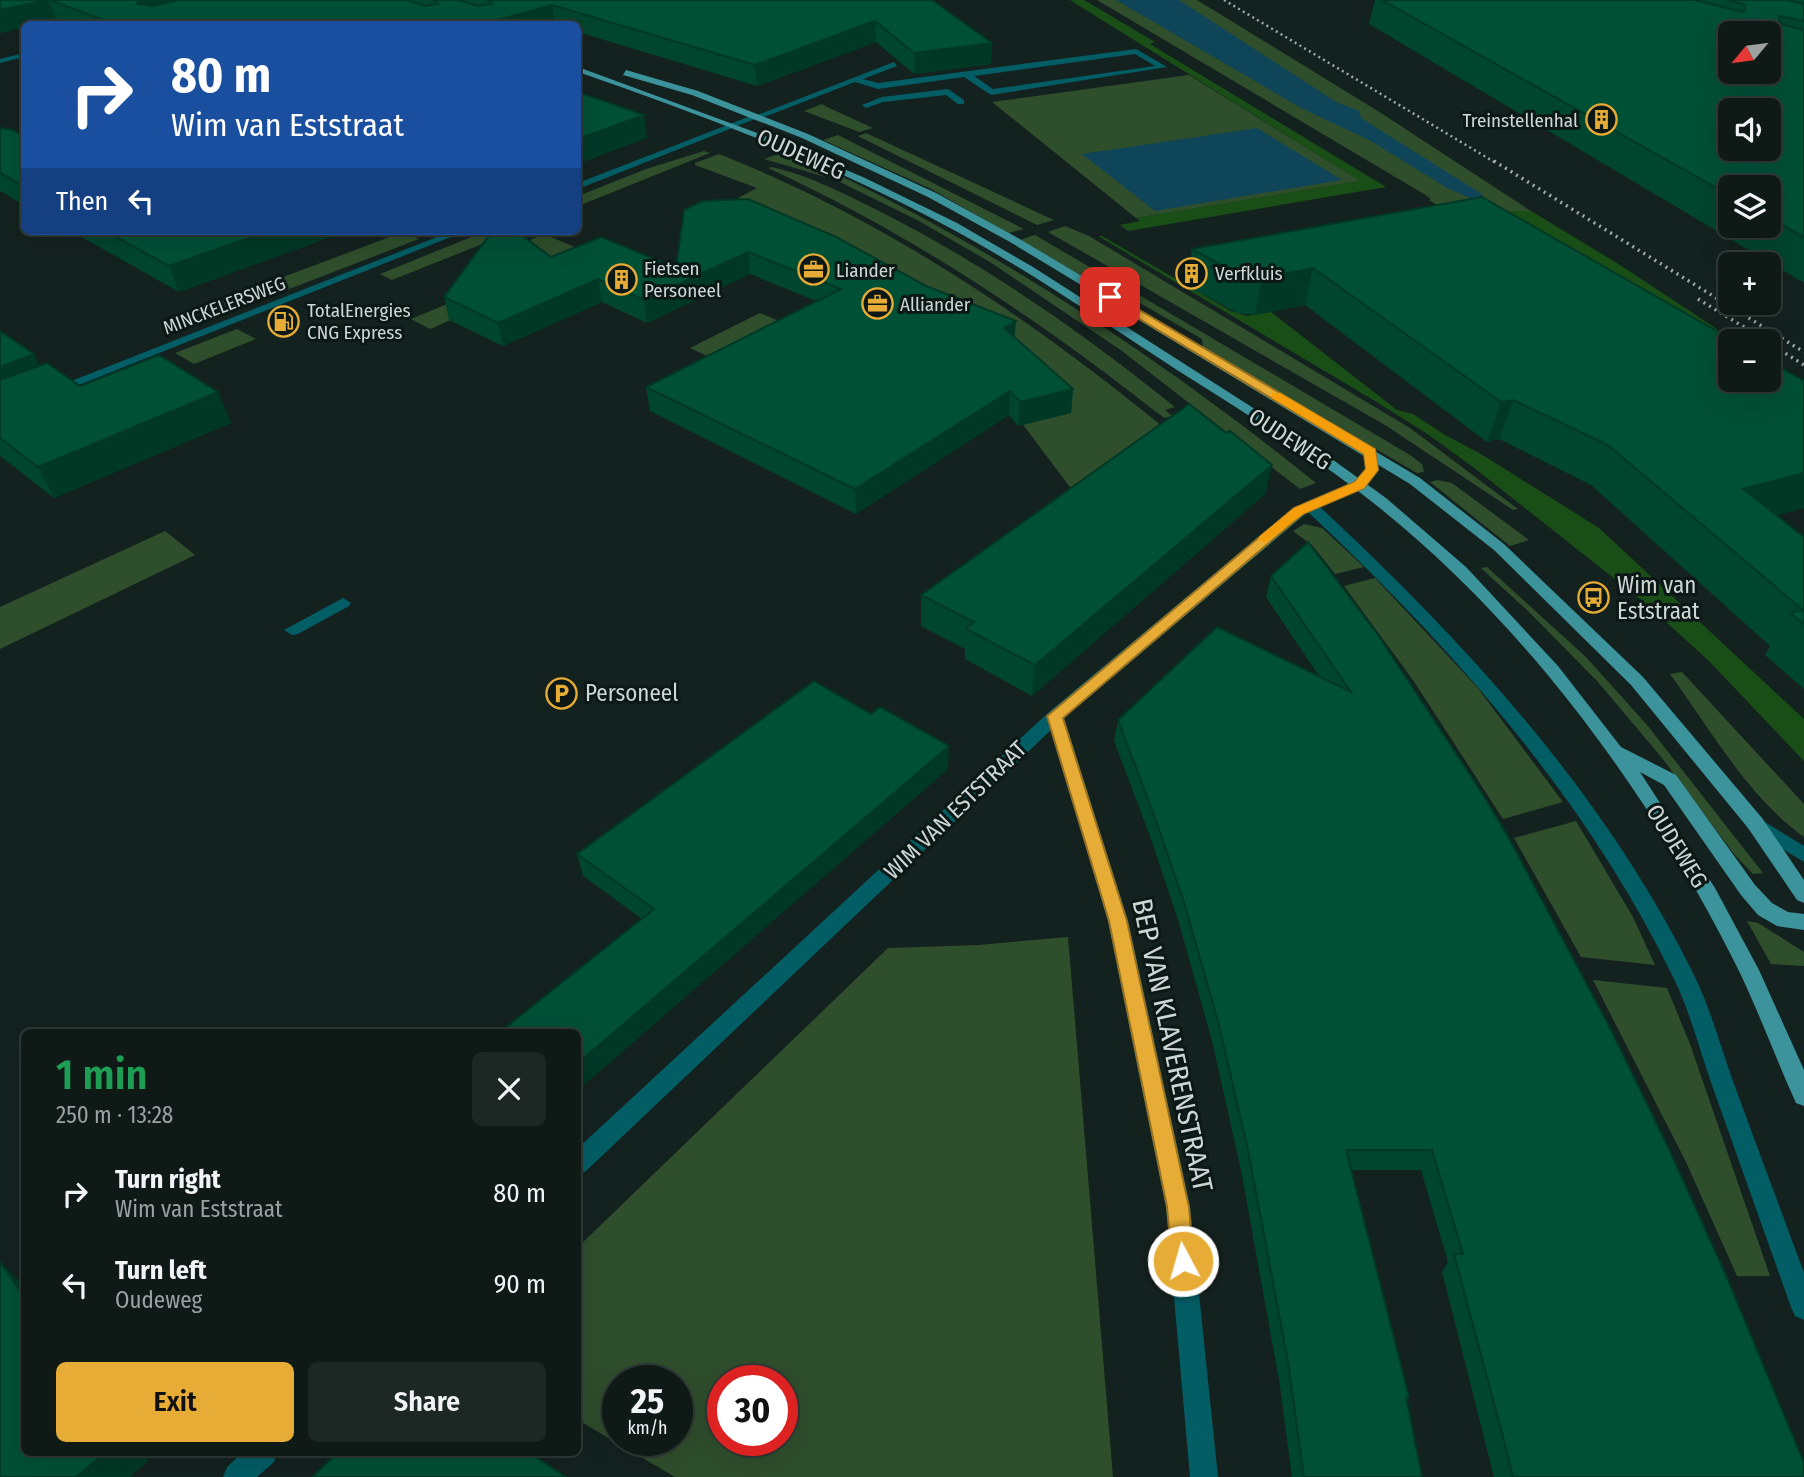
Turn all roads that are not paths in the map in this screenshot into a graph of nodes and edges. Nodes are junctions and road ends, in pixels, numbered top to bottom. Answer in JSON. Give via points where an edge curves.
{"nodes":[{"id":1,"x":21,"y":56,"type":"edge"},
{"id":2,"x":581,"y":59,"type":"edge"},
{"id":3,"x":0,"y":61,"type":"edge"},
{"id":4,"x":894,"y":64,"type":"edge"},
{"id":5,"x":581,"y":70,"type":"edge"},
{"id":6,"x":966,"y":74,"type":"junction"},
{"id":7,"x":854,"y":79,"type":"junction"},
{"id":8,"x":961,"y":102,"type":"dead end"},
{"id":9,"x":866,"y":105,"type":"dead end"},
{"id":10,"x":756,"y":117,"type":"junction"},
{"id":11,"x":736,"y":125,"type":"junction"},
{"id":12,"x":581,"y":185,"type":"edge"},
{"id":13,"x":451,"y":235,"type":"edge"},
{"id":14,"x":38,"y":396,"type":"edge"},
{"id":15,"x":1370,"y":452,"type":"junction"},
{"id":16,"x":1360,"y":485,"type":"junction"},
{"id":17,"x":1310,"y":506,"type":"junction"},
{"id":18,"x":343,"y":603,"type":"dead end"},
{"id":19,"x":292,"y":630,"type":"dead end"},
{"id":20,"x":1055,"y":716,"type":"junction"},
{"id":21,"x":1612,"y":749,"type":"junction"},
{"id":22,"x":1755,"y":822,"type":"junction"},
{"id":23,"x":1804,"y":855,"type":"edge"},
{"id":24,"x":1804,"y":895,"type":"edge"},
{"id":25,"x":1804,"y":922,"type":"edge"},
{"id":26,"x":1804,"y":1096,"type":"edge"},
{"id":27,"x":581,"y":1161,"type":"edge"},
{"id":28,"x":1804,"y":1307,"type":"edge"},
{"id":29,"x":260,"y":1456,"type":"edge"},
{"id":30,"x":237,"y":1477,"type":"edge"},
{"id":31,"x":1204,"y":1477,"type":"edge"}],
"edges":[{"from":1,"to":3,"type":"street"},
{"from":2,"to":10,"type":"main road","name":"OUDEWEG","via":[[695,93]]},
{"from":4,"to":7,"type":"street"},
{"from":5,"to":11,"type":"main road","name":"OUDEWEG"},
{"from":6,"to":6,"type":"street","via":[[1136,51],[1163,68],[991,92]]},
{"from":6,"to":7,"type":"street","via":[[878,86]]},
{"from":7,"to":10,"type":"street"},
{"from":8,"to":9,"type":"street","via":[[948,92]]},
{"from":10,"to":11,"type":"street"},
{"from":10,"to":15,"type":"main road","name":"OUDEWEG","via":[[901,180],[988,225]]},
{"from":11,"to":12,"type":"street"},
{"from":11,"to":16,"type":"main road","name":"OUDEWEG","via":[[990,246]]},
{"from":13,"to":14,"type":"street","name":"MINCKELERSWEG"},
{"from":15,"to":16,"type":"street","via":[[1372,470]]},
{"from":15,"to":22,"type":"main road","name":"OUDEWEG","via":[[1467,521],[1581,624],[1637,681]]},
{"from":16,"to":17,"type":"street","name":"WIM VAN ESTSTRAAT"},
{"from":16,"to":21,"type":"main road","name":"OUDEWEG","via":[[1443,554],[1487,598]]},
{"from":17,"to":20,"type":"street","name":"WIM VAN ESTSTRAAT","via":[[1298,511]]},
{"from":17,"to":28,"type":"street","name":"OUDEWEG","via":[[1370,559],[1443,636],[1527,732],[1605,839],[1684,976]]},
{"from":18,"to":19,"type":"street"},
{"from":20,"to":27,"type":"street","name":"WIM VAN ESTSTRAAT"},
{"from":20,"to":31,"type":"street","name":"BEP VAN KLAVERENSTRAAT","via":[[1118,921],[1178,1207]]},
{"from":21,"to":25,"type":"main road","via":[[1670,780],[1765,909],[1784,920]]},
{"from":21,"to":26,"type":"main road","name":"OUDEWEG","via":[[1713,904],[1753,979]]},
{"from":22,"to":23,"type":"street"},
{"from":22,"to":24,"type":"main road","name":"OUDEWEG"},
{"from":29,"to":30,"type":"street"}]}
